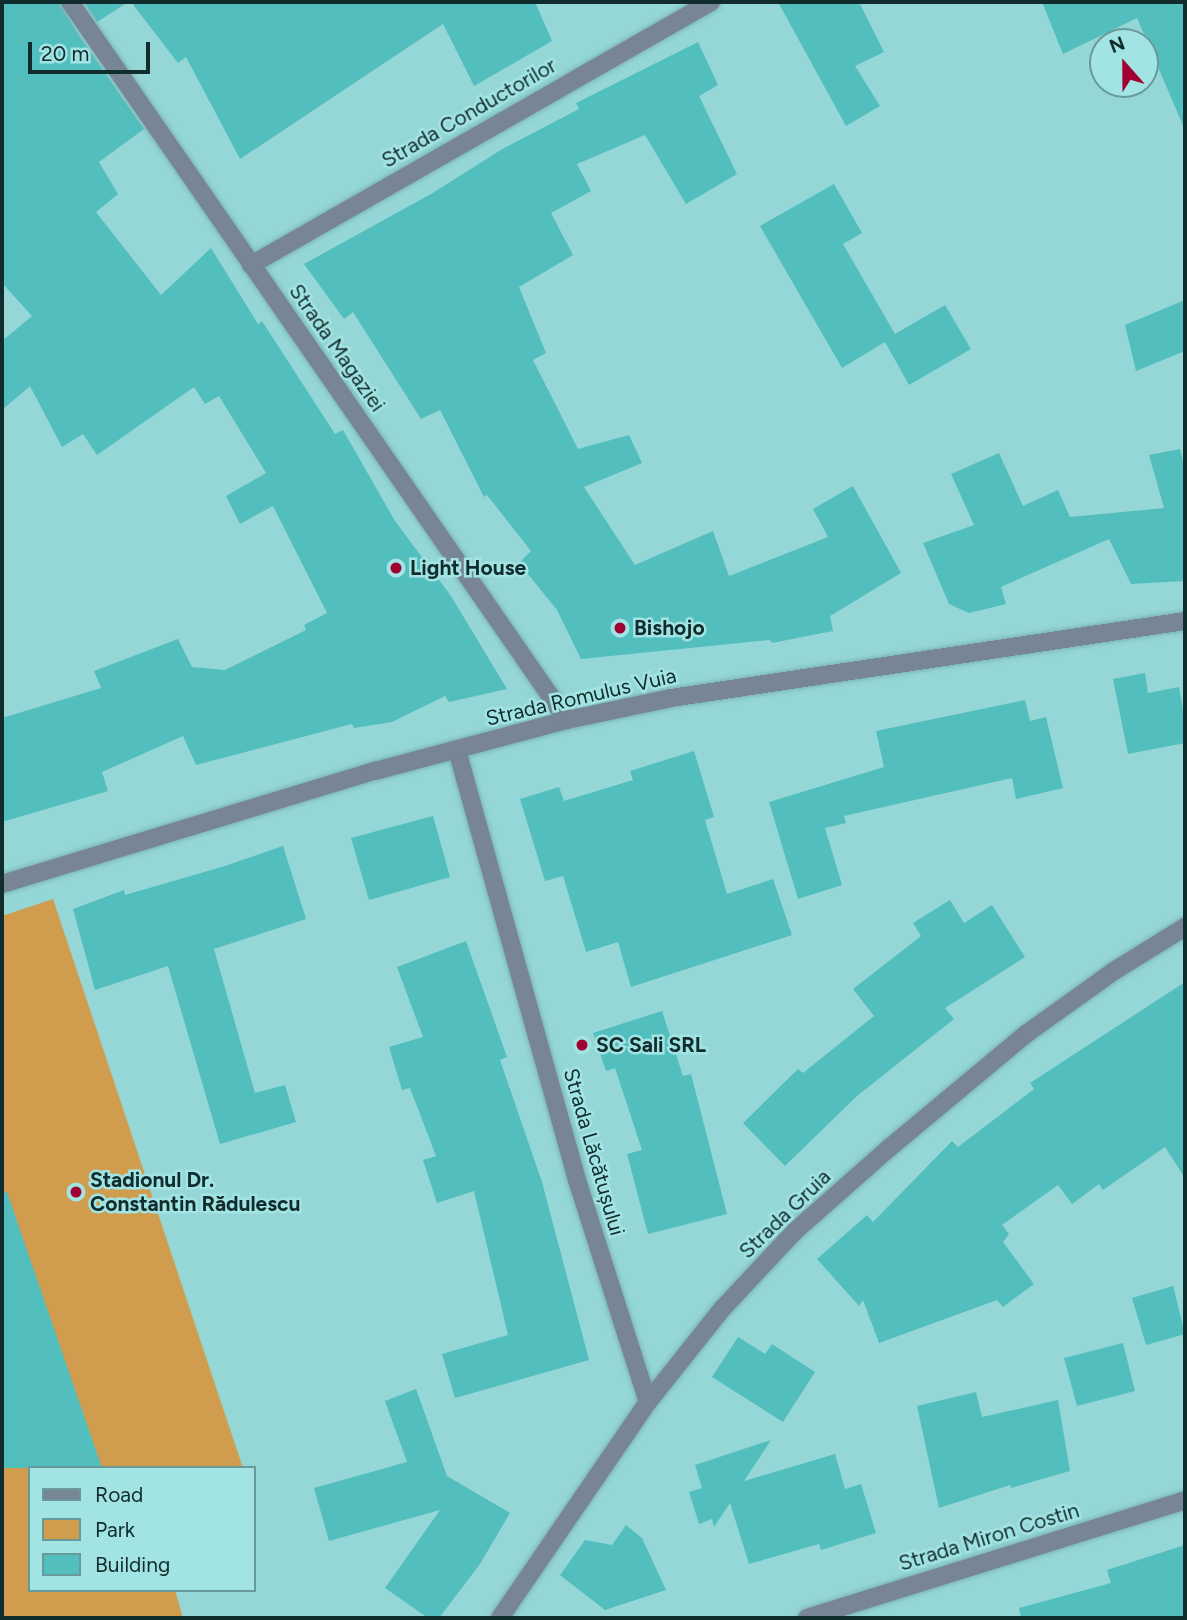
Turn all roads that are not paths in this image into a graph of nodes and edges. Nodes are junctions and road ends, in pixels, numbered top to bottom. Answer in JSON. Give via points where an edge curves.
{"nodes":[{"id":1,"x":70,"y":2,"type":"edge"},
{"id":2,"x":711,"y":2,"type":"edge"},
{"id":3,"x":251,"y":265,"type":"junction"},
{"id":4,"x":1185,"y":621,"type":"edge"},
{"id":5,"x":567,"y":720,"type":"junction"},
{"id":6,"x":457,"y":750,"type":"junction"},
{"id":7,"x":2,"y":884,"type":"edge"},
{"id":8,"x":1185,"y":927,"type":"edge"},
{"id":9,"x":648,"y":1402,"type":"junction"},
{"id":10,"x":1185,"y":1500,"type":"edge"},
{"id":11,"x":500,"y":1618,"type":"edge"},
{"id":12,"x":807,"y":1618,"type":"edge"}],
"edges":[{"from":1,"to":3,"type":"street","name":"Strada Magaziei"},
{"from":2,"to":3,"type":"street","name":"Strada Conductorilor"},
{"from":3,"to":5,"type":"street","name":"Strada Magaziei"},
{"from":4,"to":5,"type":"street","name":"Strada Romulus Vuia","via":[[671,698]]},
{"from":5,"to":6,"type":"street","name":"Strada Romulus Vuia"},
{"from":6,"to":7,"type":"street","name":"Strada Romulus Vuia"},
{"from":6,"to":9,"type":"street","name":"Strada Lăcătușului","via":[[577,1180]]},
{"from":8,"to":9,"type":"street","name":"Strada Gruia","via":[[1026,1034],[795,1231],[722,1309]]},
{"from":9,"to":11,"type":"street","name":"Strada Gruia"},
{"from":10,"to":12,"type":"street","name":"Strada Miron Costin"}]}
